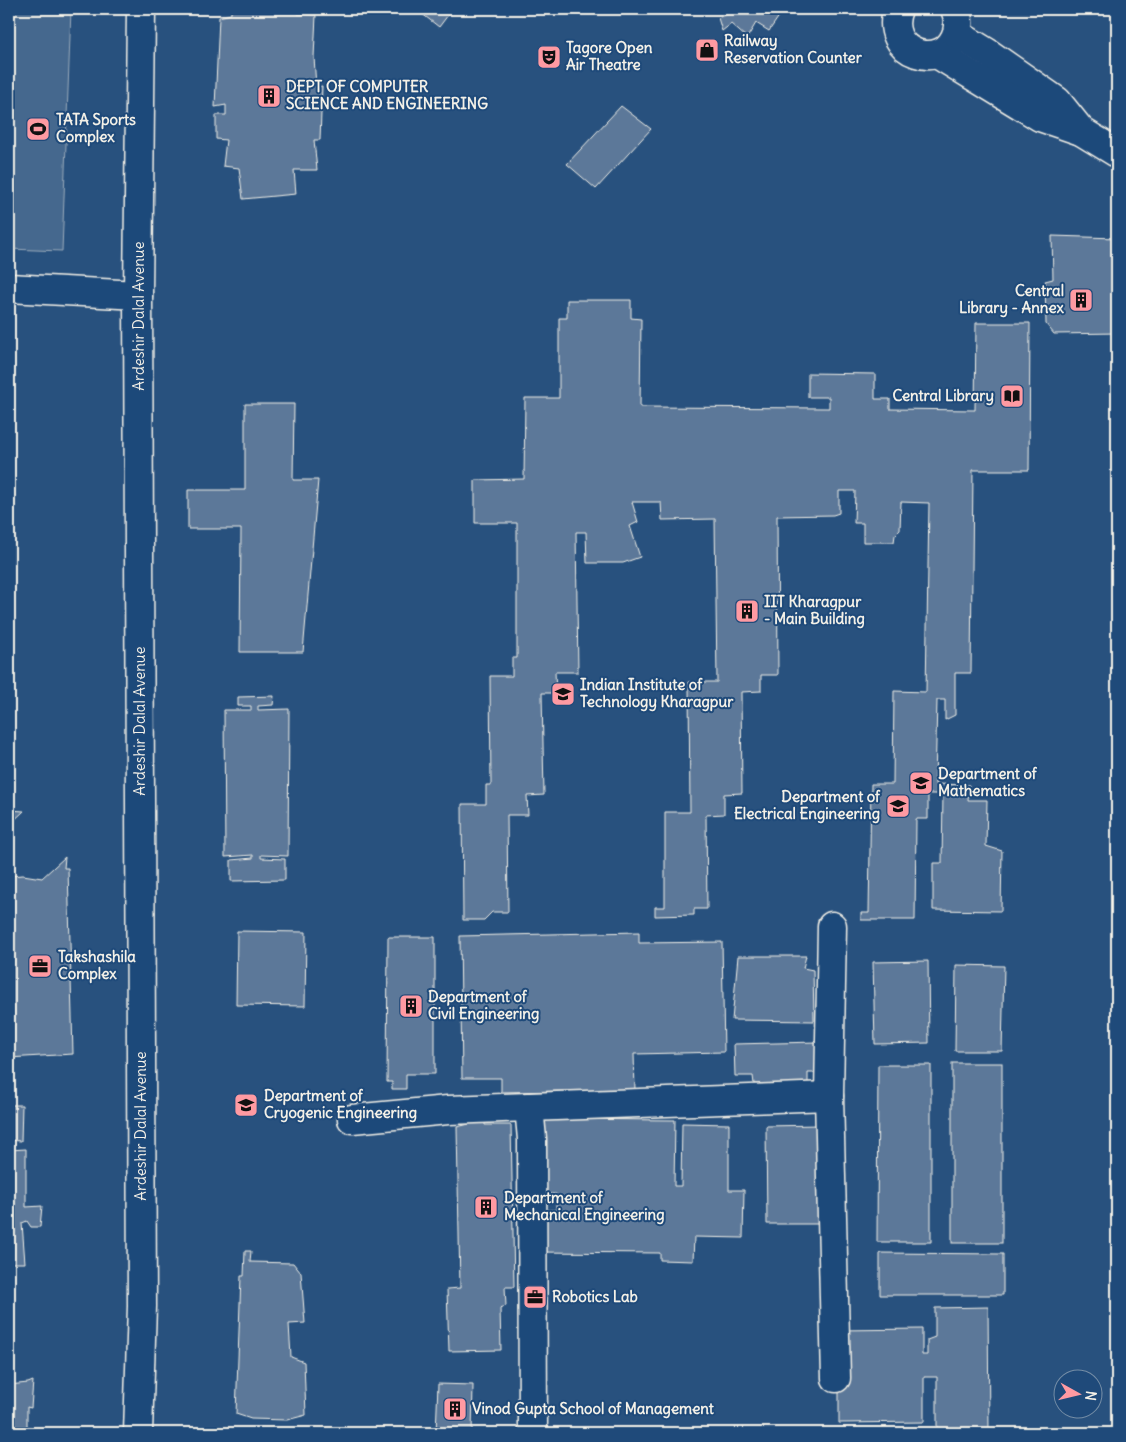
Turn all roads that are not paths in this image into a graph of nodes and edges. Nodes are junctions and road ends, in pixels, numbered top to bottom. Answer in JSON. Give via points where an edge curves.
{"nodes":[{"id":1,"x":142,"y":9,"type":"edge"},
{"id":2,"x":893,"y":11,"type":"edge"},
{"id":3,"x":956,"y":16,"type":"edge"},
{"id":4,"x":937,"y":54,"type":"junction"},
{"id":5,"x":1081,"y":131,"type":"junction"},
{"id":6,"x":1117,"y":154,"type":"edge"},
{"id":7,"x":9,"y":288,"type":"edge"},
{"id":8,"x":138,"y":295,"type":"junction"},
{"id":9,"x":832,"y":926,"type":"dead end"},
{"id":10,"x":829,"y":1096,"type":"junction"},
{"id":11,"x":529,"y":1107,"type":"junction"},
{"id":12,"x":352,"y":1119,"type":"dead end"},
{"id":13,"x":836,"y":1378,"type":"dead end"},
{"id":14,"x":138,"y":1433,"type":"edge"},
{"id":15,"x":533,"y":1433,"type":"edge"}],
"edges":[{"from":1,"to":8,"type":"street","name":"Ardeshir Dalal Avenue"},
{"from":2,"to":4,"type":"street","via":[[895,27],[903,45],[919,55]]},
{"from":3,"to":4,"type":"street","via":[[952,42]]},
{"from":3,"to":5,"type":"street","via":[[988,53],[1057,101]]},
{"from":4,"to":5,"type":"street","via":[[1040,117]]},
{"from":5,"to":6,"type":"street"},
{"from":7,"to":8,"type":"street"},
{"from":8,"to":14,"type":"street","name":"Ardeshir Dalal Avenue","via":[[142,1306]]},
{"from":9,"to":10,"type":"street"},
{"from":10,"to":11,"type":"street"},
{"from":10,"to":13,"type":"street"},
{"from":11,"to":12,"type":"street"},
{"from":11,"to":15,"type":"street","via":[[532,1139]]}]}
